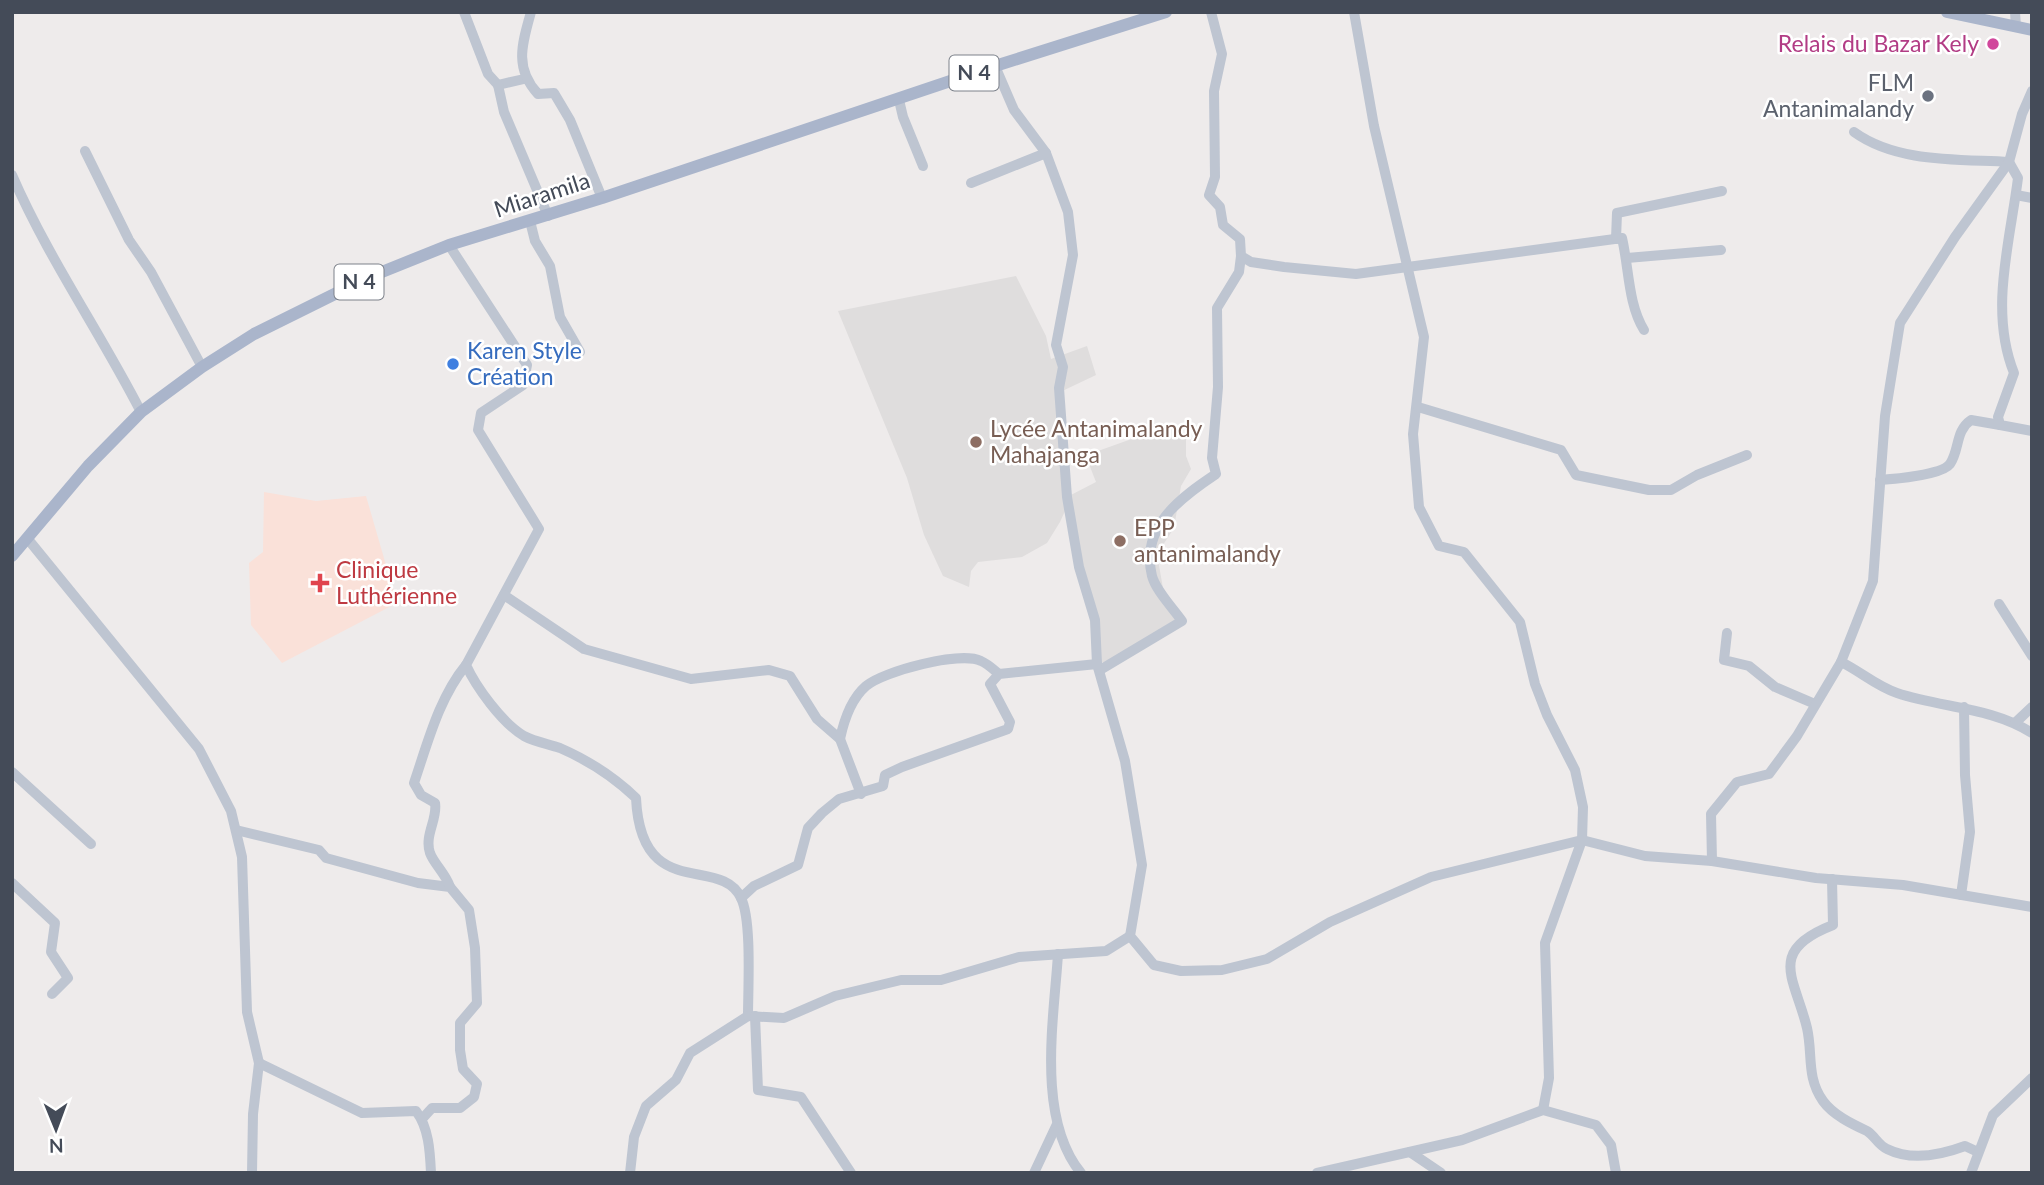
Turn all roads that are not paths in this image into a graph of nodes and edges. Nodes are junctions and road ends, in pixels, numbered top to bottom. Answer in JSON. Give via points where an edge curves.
{"nodes":[{"id":1,"x":464,"y":12,"type":"edge"},
{"id":2,"x":531,"y":12,"type":"edge"},
{"id":3,"x":1166,"y":12,"type":"edge"},
{"id":4,"x":1211,"y":12,"type":"edge"},
{"id":5,"x":1354,"y":12,"type":"edge"},
{"id":6,"x":1947,"y":12,"type":"edge"},
{"id":7,"x":2015,"y":12,"type":"edge"},
{"id":8,"x":2016,"y":27,"type":"junction"},
{"id":9,"x":2032,"y":30,"type":"edge"},
{"id":10,"x":995,"y":66,"type":"junction"},
{"id":11,"x":524,"y":79,"type":"junction"},
{"id":12,"x":498,"y":85,"type":"junction"},
{"id":13,"x":2032,"y":92,"type":"edge"},
{"id":14,"x":900,"y":100,"type":"junction"},
{"id":15,"x":1854,"y":132,"type":"dead end"},
{"id":16,"x":85,"y":151,"type":"dead end"},
{"id":17,"x":1046,"y":153,"type":"junction"},
{"id":18,"x":2009,"y":162,"type":"junction"},
{"id":19,"x":923,"y":166,"type":"dead end"},
{"id":20,"x":12,"y":175,"type":"edge"},
{"id":21,"x":971,"y":183,"type":"dead end"},
{"id":22,"x":1722,"y":191,"type":"dead end"},
{"id":23,"x":2016,"y":195,"type":"junction"},
{"id":24,"x":602,"y":198,"type":"junction"},
{"id":25,"x":2032,"y":198,"type":"edge"},
{"id":26,"x":548,"y":216,"type":"junction"},
{"id":27,"x":530,"y":221,"type":"junction"},
{"id":28,"x":1616,"y":239,"type":"junction"},
{"id":29,"x":449,"y":245,"type":"junction"},
{"id":30,"x":1721,"y":250,"type":"dead end"},
{"id":31,"x":1241,"y":256,"type":"junction"},
{"id":32,"x":1627,"y":258,"type":"junction"},
{"id":33,"x":1406,"y":268,"type":"junction"},
{"id":34,"x":1644,"y":330,"type":"dead end"},
{"id":35,"x":580,"y":352,"type":"dead end"},
{"id":36,"x":202,"y":367,"type":"junction"},
{"id":37,"x":1418,"y":407,"type":"junction"},
{"id":38,"x":141,"y":412,"type":"junction"},
{"id":39,"x":2000,"y":425,"type":"junction"},
{"id":40,"x":2032,"y":431,"type":"edge"},
{"id":41,"x":1746,"y":455,"type":"dead end"},
{"id":42,"x":1880,"y":480,"type":"junction"},
{"id":43,"x":27,"y":538,"type":"junction"},
{"id":44,"x":12,"y":556,"type":"edge"},
{"id":45,"x":504,"y":595,"type":"junction"},
{"id":46,"x":1999,"y":604,"type":"dead end"},
{"id":47,"x":1727,"y":633,"type":"dead end"},
{"id":48,"x":2032,"y":656,"type":"edge"},
{"id":49,"x":1841,"y":662,"type":"junction"},
{"id":50,"x":466,"y":665,"type":"junction"},
{"id":51,"x":1098,"y":667,"type":"junction"},
{"id":52,"x":999,"y":674,"type":"junction"},
{"id":53,"x":1815,"y":704,"type":"junction"},
{"id":54,"x":1964,"y":707,"type":"junction"},
{"id":55,"x":2032,"y":707,"type":"edge"},
{"id":56,"x":2015,"y":723,"type":"junction"},
{"id":57,"x":2032,"y":733,"type":"edge"},
{"id":58,"x":840,"y":739,"type":"junction"},
{"id":59,"x":12,"y":772,"type":"edge"},
{"id":60,"x":861,"y":794,"type":"junction"},
{"id":61,"x":236,"y":830,"type":"junction"},
{"id":62,"x":1582,"y":840,"type":"junction"},
{"id":63,"x":91,"y":844,"type":"dead end"},
{"id":64,"x":1712,"y":861,"type":"junction"},
{"id":65,"x":1832,"y":879,"type":"junction"},
{"id":66,"x":12,"y":883,"type":"edge"},
{"id":67,"x":450,"y":887,"type":"junction"},
{"id":68,"x":1961,"y":895,"type":"junction"},
{"id":69,"x":741,"y":898,"type":"junction"},
{"id":70,"x":2032,"y":907,"type":"edge"},
{"id":71,"x":1130,"y":936,"type":"junction"},
{"id":72,"x":1058,"y":954,"type":"junction"},
{"id":73,"x":52,"y":994,"type":"dead end"},
{"id":74,"x":751,"y":1016,"type":"junction"},
{"id":75,"x":258,"y":1063,"type":"junction"},
{"id":76,"x":2032,"y":1078,"type":"edge"},
{"id":77,"x":1543,"y":1110,"type":"junction"},
{"id":78,"x":422,"y":1119,"type":"junction"},
{"id":79,"x":1057,"y":1124,"type":"junction"},
{"id":80,"x":1409,"y":1152,"type":"junction"},
{"id":81,"x":1978,"y":1152,"type":"junction"},
{"id":82,"x":252,"y":1173,"type":"edge"},
{"id":83,"x":431,"y":1173,"type":"edge"},
{"id":84,"x":630,"y":1173,"type":"edge"},
{"id":85,"x":851,"y":1173,"type":"edge"},
{"id":86,"x":1034,"y":1173,"type":"edge"},
{"id":87,"x":1081,"y":1173,"type":"edge"},
{"id":88,"x":1317,"y":1173,"type":"edge"},
{"id":89,"x":1441,"y":1173,"type":"edge"},
{"id":90,"x":1616,"y":1173,"type":"edge"},
{"id":91,"x":1971,"y":1173,"type":"edge"}],
"edges":[{"from":1,"to":12,"type":"street","via":[[488,74]]},
{"from":2,"to":11,"type":"street","via":[[522,45]]},
{"from":3,"to":10,"type":"main road","name":"Miaramila","number":"N 4"},
{"from":4,"to":31,"type":"street","via":[[1222,54],[1214,91],[1215,177],[1209,195],[1220,208],[1223,225],[1240,239]]},
{"from":5,"to":33,"type":"street"},
{"from":6,"to":8,"type":"main road"},
{"from":7,"to":8,"type":"street"},
{"from":8,"to":9,"type":"main road"},
{"from":10,"to":14,"type":"main road","name":"Miaramila","number":"N 4"},
{"from":10,"to":17,"type":"street","via":[[1014,110]]},
{"from":11,"to":12,"type":"street"},
{"from":11,"to":24,"type":"street","via":[[538,94],[554,93]]},
{"from":12,"to":26,"type":"street","via":[[504,112]]},
{"from":13,"to":18,"type":"street"},
{"from":14,"to":19,"type":"street","via":[[902,117]]},
{"from":14,"to":24,"type":"main road","name":"Miaramila","number":"N 4"},
{"from":15,"to":18,"type":"street","via":[[1912,155]]},
{"from":16,"to":36,"type":"street","via":[[129,240]]},
{"from":17,"to":21,"type":"street"},
{"from":17,"to":51,"type":"street","via":[[1068,212],[1073,255],[1056,345],[1063,367],[1059,388],[1067,497],[1079,567],[1096,620]]},
{"from":18,"to":23,"type":"street","via":[[2018,178]]},
{"from":18,"to":42,"type":"street","via":[[1900,323]]},
{"from":20,"to":38,"type":"street","via":[[29,214]]},
{"from":22,"to":28,"type":"street","via":[[1617,213]]},
{"from":23,"to":25,"type":"street"},
{"from":23,"to":39,"type":"street","via":[[2005,252],[2003,296],[2004,350],[2014,373],[1998,417]]},
{"from":24,"to":26,"type":"main road","name":"Miaramila","number":"N 4"},
{"from":26,"to":27,"type":"main road","name":"Miaramila","number":"N 4"},
{"from":27,"to":29,"type":"main road","name":"Miaramila","number":"N 4"},
{"from":27,"to":35,"type":"street","via":[[535,242],[550,265],[560,317]]},
{"from":28,"to":32,"type":"street","via":[[1622,238]]},
{"from":28,"to":33,"type":"street"},
{"from":29,"to":36,"type":"main road","name":"Miaramila","number":"N 4","via":[[367,278],[254,334]]},
{"from":29,"to":45,"type":"street","via":[[527,365],[523,385],[481,413],[478,430],[539,529]]},
{"from":30,"to":32,"type":"street"},
{"from":31,"to":33,"type":"street","via":[[1251,262],[1336,273]]},
{"from":31,"to":51,"type":"street","via":[[1239,272],[1217,308],[1218,387],[1212,458],[1216,474],[1166,513],[1153,535],[1153,578],[1182,621]]},
{"from":32,"to":34,"type":"street","via":[[1629,284]]},
{"from":33,"to":37,"type":"street","via":[[1424,337]]},
{"from":36,"to":38,"type":"main road","name":"Miaramila","number":"N 4"},
{"from":37,"to":41,"type":"street","via":[[1562,450],[1576,475],[1648,489],[1671,490]]},
{"from":37,"to":62,"type":"street","via":[[1413,434],[1419,507],[1439,546],[1464,552],[1520,622],[1543,705],[1575,769],[1583,807]]},
{"from":38,"to":43,"type":"main road","name":"Miaramila","number":"N 4"},
{"from":39,"to":40,"type":"street"},
{"from":39,"to":42,"type":"street","via":[[1971,420],[1963,426],[1949,465],[1936,473]]},
{"from":42,"to":49,"type":"street","via":[[1873,581]]},
{"from":43,"to":44,"type":"main road","name":"Miaramila","number":"N 4"},
{"from":43,"to":61,"type":"street","via":[[199,749]]},
{"from":45,"to":50,"type":"street"},
{"from":45,"to":58,"type":"street","via":[[584,649],[691,678],[769,670],[790,676],[817,719]]},
{"from":46,"to":48,"type":"street"},
{"from":47,"to":53,"type":"street","via":[[1724,660],[1749,666],[1775,687]]},
{"from":49,"to":53,"type":"street"},
{"from":49,"to":54,"type":"street","via":[[1899,694]]},
{"from":50,"to":67,"type":"street","via":[[438,711],[414,783],[421,795],[435,803],[430,853]]},
{"from":50,"to":69,"type":"street","via":[[492,705],[523,736],[606,770],[636,799],[638,826],[651,853],[672,869],[726,883]]},
{"from":51,"to":52,"type":"street"},
{"from":51,"to":71,"type":"street","via":[[1125,761],[1142,864]]},
{"from":52,"to":58,"type":"street","via":[[979,660],[943,661],[882,675],[864,687],[845,717]]},
{"from":52,"to":60,"type":"street","via":[[990,684],[1010,722],[1008,729],[902,767],[885,775],[883,786]]},
{"from":53,"to":64,"type":"street","via":[[1769,774],[1737,782],[1711,814]]},
{"from":54,"to":56,"type":"street"},
{"from":54,"to":68,"type":"street","via":[[1970,832]]},
{"from":55,"to":56,"type":"street"},
{"from":56,"to":57,"type":"street"},
{"from":58,"to":60,"type":"street"},
{"from":59,"to":63,"type":"street"},
{"from":60,"to":69,"type":"street","via":[[839,799],[808,828],[798,865],[754,886]]},
{"from":61,"to":67,"type":"street","via":[[319,850],[326,858],[418,883]]},
{"from":61,"to":75,"type":"street","via":[[242,857],[247,1012]]},
{"from":62,"to":64,"type":"street","via":[[1645,856]]},
{"from":62,"to":71,"type":"street","via":[[1431,877],[1330,922],[1267,959],[1222,970],[1181,971],[1154,965]]},
{"from":62,"to":77,"type":"street","via":[[1545,943],[1549,1078]]},
{"from":64,"to":65,"type":"street"},
{"from":65,"to":68,"type":"street"},
{"from":65,"to":81,"type":"street","via":[[1833,925],[1806,935],[1792,957],[1790,979],[1808,1030],[1809,1067],[1823,1101],[1888,1150],[1938,1156],[1965,1146]]},
{"from":66,"to":73,"type":"street","via":[[55,923],[51,952],[68,978]]},
{"from":67,"to":78,"type":"street","via":[[469,910],[475,948],[477,1003],[460,1023],[460,1050],[463,1069],[477,1084],[474,1097],[460,1108],[432,1108]]},
{"from":68,"to":70,"type":"street"},
{"from":69,"to":74,"type":"street"},
{"from":71,"to":72,"type":"street","via":[[1106,951]]},
{"from":72,"to":74,"type":"street","via":[[1018,957],[941,981],[901,980],[835,996],[784,1018]]},
{"from":72,"to":79,"type":"street","via":[[1051,1072]]},
{"from":74,"to":84,"type":"street","via":[[690,1054],[676,1080],[646,1106],[634,1137]]},
{"from":74,"to":85,"type":"street","via":[[758,1090],[801,1097]]},
{"from":75,"to":78,"type":"street","via":[[362,1113],[416,1111]]},
{"from":75,"to":82,"type":"street"},
{"from":76,"to":81,"type":"street","via":[[1993,1115]]},
{"from":77,"to":80,"type":"street","via":[[1462,1140]]},
{"from":77,"to":90,"type":"street","via":[[1595,1125],[1611,1145]]},
{"from":78,"to":83,"type":"street"},
{"from":79,"to":86,"type":"street"},
{"from":79,"to":87,"type":"street"},
{"from":80,"to":88,"type":"street"},
{"from":80,"to":89,"type":"street"},
{"from":81,"to":91,"type":"street"}]}
